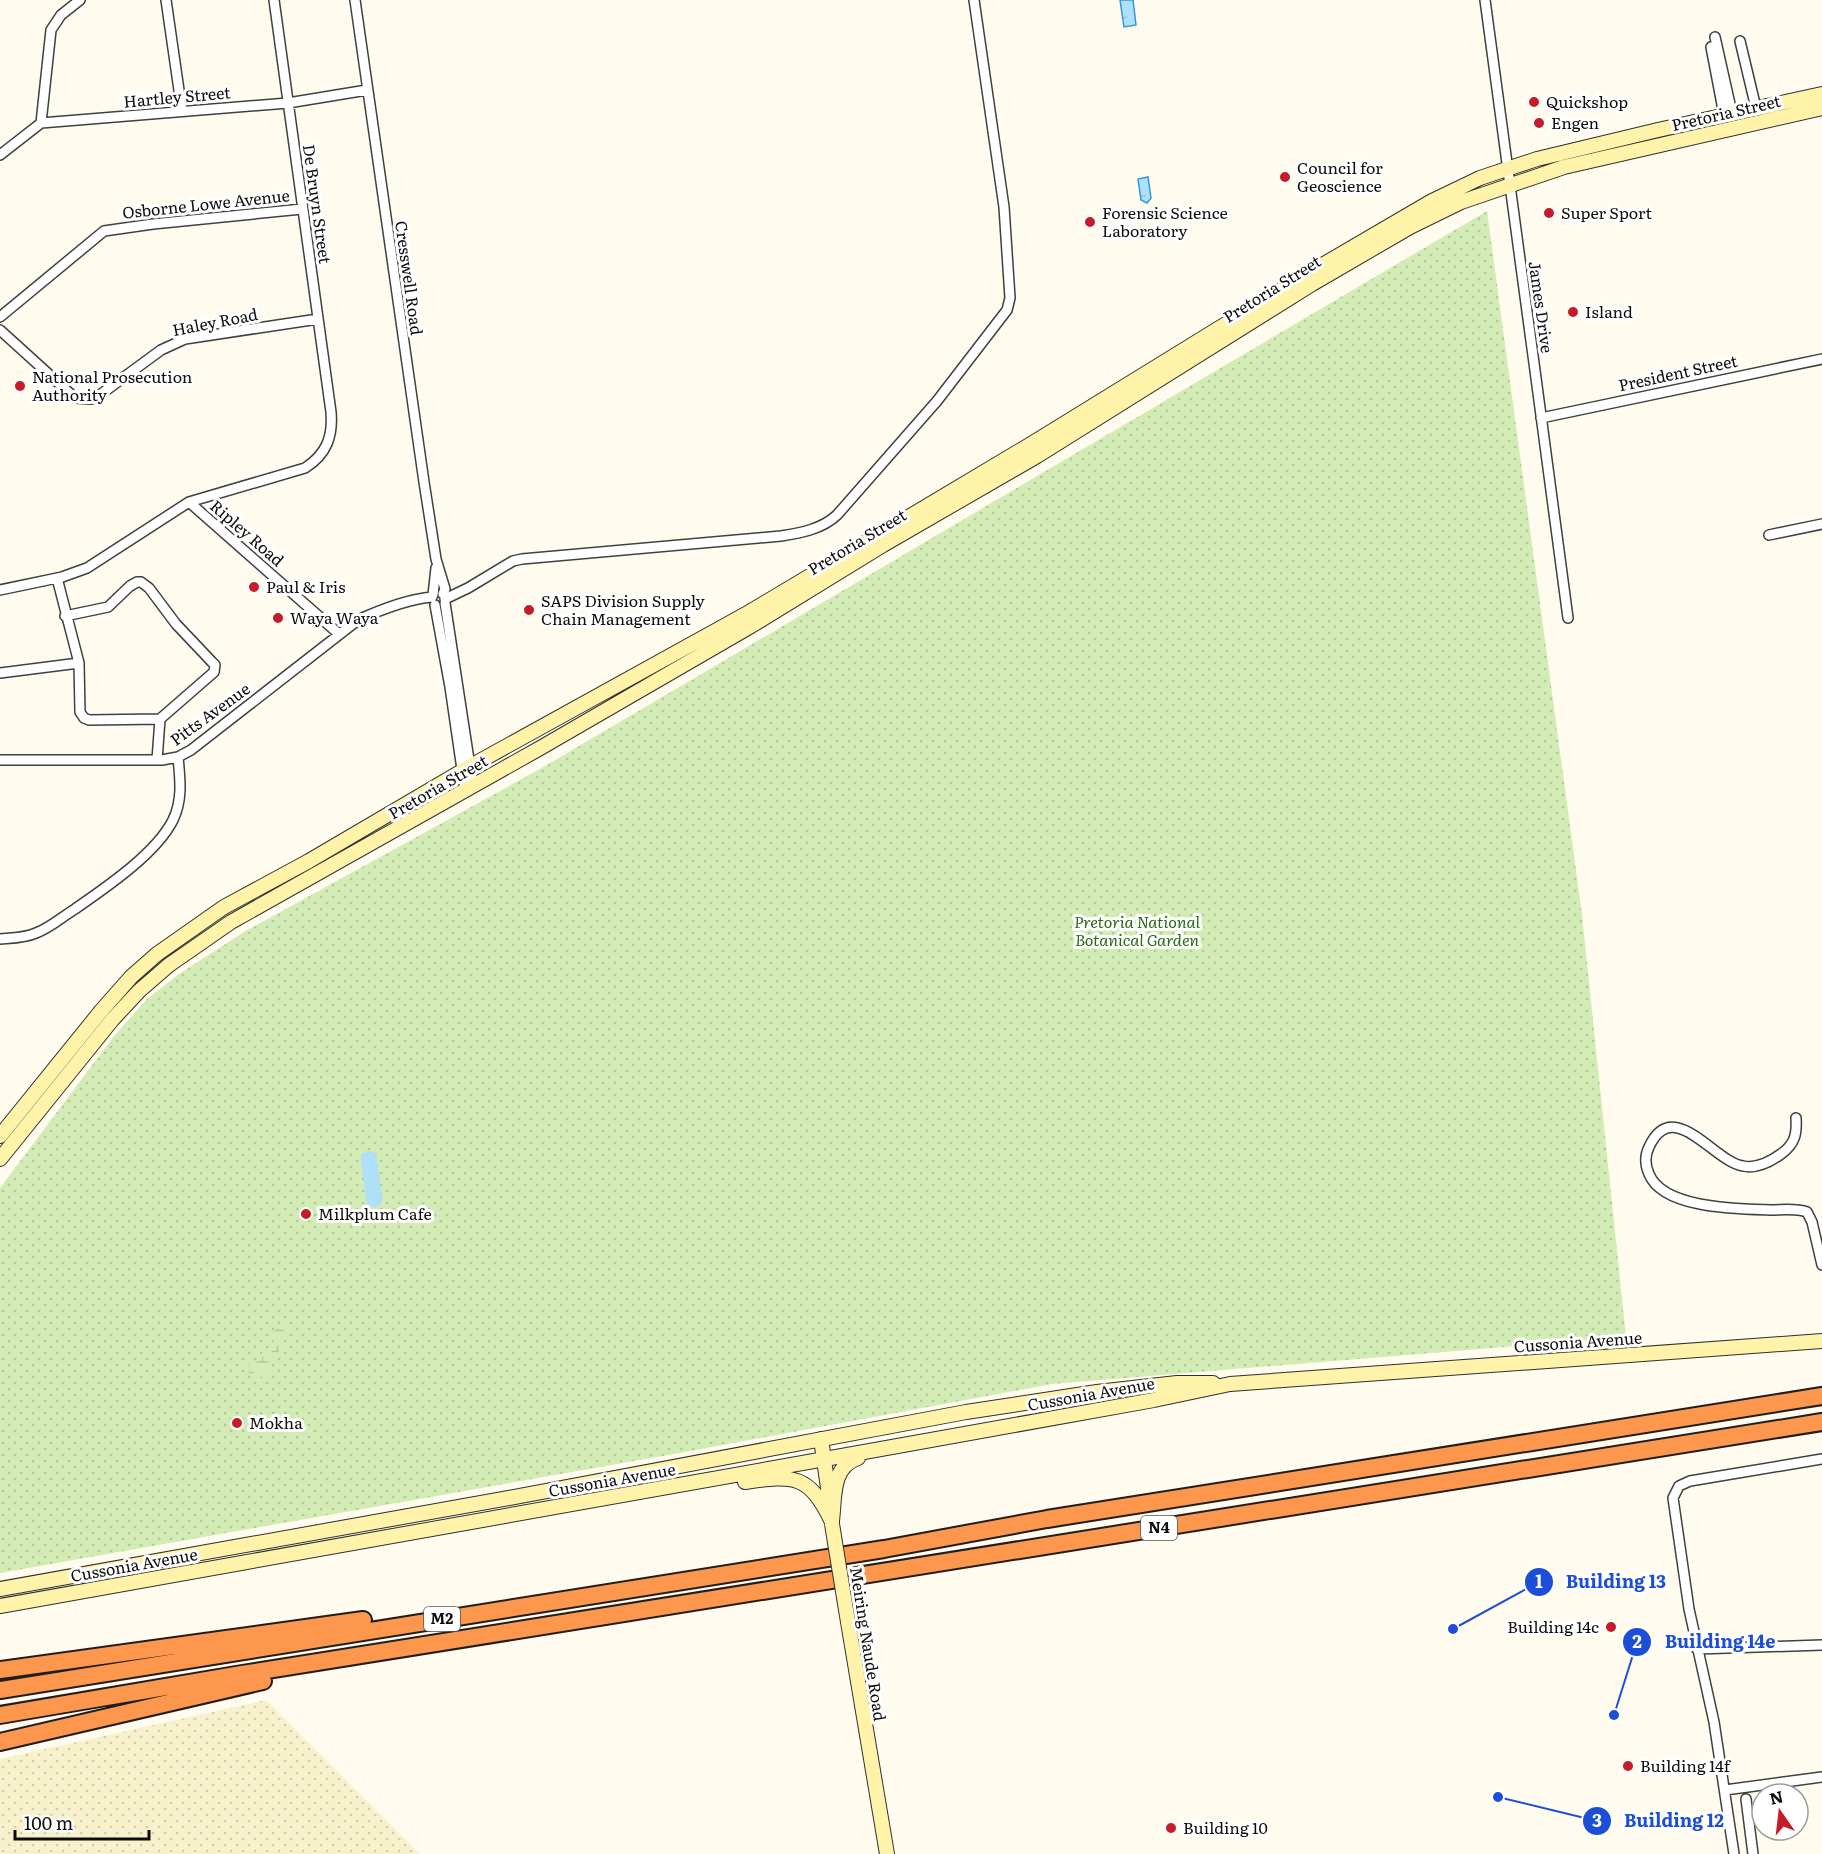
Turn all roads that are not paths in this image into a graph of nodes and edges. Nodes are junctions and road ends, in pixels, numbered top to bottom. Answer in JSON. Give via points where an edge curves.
{"nodes":[{"id":1,"x":80,"y":0,"type":"edge"},
{"id":2,"x":166,"y":0,"type":"edge"},
{"id":3,"x":274,"y":0,"type":"edge"},
{"id":4,"x":355,"y":0,"type":"edge"},
{"id":5,"x":974,"y":0,"type":"edge"},
{"id":6,"x":1485,"y":0,"type":"edge"},
{"id":7,"x":1715,"y":37,"type":"dead end"},
{"id":8,"x":1740,"y":41,"type":"dead end"},
{"id":9,"x":1711,"y":47,"type":"dead end"},
{"id":10,"x":367,"y":90,"type":"junction"},
{"id":11,"x":1822,"y":94,"type":"edge"},
{"id":12,"x":288,"y":103,"type":"junction"},
{"id":13,"x":1756,"y":108,"type":"junction"},
{"id":14,"x":1822,"y":108,"type":"edge"},
{"id":15,"x":182,"y":111,"type":"junction"},
{"id":16,"x":1728,"y":114,"type":"junction"},
{"id":17,"x":41,"y":123,"type":"junction"},
{"id":18,"x":0,"y":155,"type":"edge"},
{"id":19,"x":1509,"y":167,"type":"junction"},
{"id":20,"x":1511,"y":183,"type":"junction"},
{"id":21,"x":302,"y":209,"type":"junction"},
{"id":22,"x":0,"y":316,"type":"edge"},
{"id":23,"x":318,"y":319,"type":"junction"},
{"id":24,"x":0,"y":330,"type":"edge"},
{"id":25,"x":1822,"y":358,"type":"edge"},
{"id":26,"x":1541,"y":418,"type":"junction"},
{"id":27,"x":189,"y":502,"type":"junction"},
{"id":28,"x":1822,"y":524,"type":"edge"},
{"id":29,"x":1769,"y":536,"type":"dead end"},
{"id":30,"x":57,"y":578,"type":"junction"},
{"id":31,"x":0,"y":590,"type":"edge"},
{"id":32,"x":438,"y":599,"type":"junction"},
{"id":33,"x":65,"y":616,"type":"junction"},
{"id":34,"x":1569,"y":618,"type":"dead end"},
{"id":35,"x":339,"y":634,"type":"junction"},
{"id":36,"x":79,"y":663,"type":"junction"},
{"id":37,"x":0,"y":673,"type":"edge"},
{"id":38,"x":160,"y":719,"type":"junction"},
{"id":39,"x":178,"y":757,"type":"junction"},
{"id":40,"x":0,"y":760,"type":"edge"},
{"id":41,"x":157,"y":760,"type":"junction"},
{"id":42,"x":466,"y":769,"type":"junction"},
{"id":43,"x":469,"y":788,"type":"junction"},
{"id":44,"x":0,"y":939,"type":"edge"},
{"id":45,"x":1796,"y":1118,"type":"dead end"},
{"id":46,"x":0,"y":1136,"type":"edge"},
{"id":47,"x":0,"y":1159,"type":"edge"},
{"id":48,"x":1822,"y":1265,"type":"edge"},
{"id":49,"x":1822,"y":1341,"type":"edge"},
{"id":50,"x":1230,"y":1384,"type":"junction"},
{"id":51,"x":1822,"y":1396,"type":"edge"},
{"id":52,"x":1822,"y":1422,"type":"edge"},
{"id":53,"x":821,"y":1438,"type":"junction"},
{"id":54,"x":894,"y":1447,"type":"junction"},
{"id":55,"x":1822,"y":1459,"type":"edge"},
{"id":56,"x":825,"y":1460,"type":"junction"},
{"id":57,"x":690,"y":1483,"type":"junction"},
{"id":58,"x":832,"y":1523,"type":"junction"},
{"id":59,"x":884,"y":1549,"type":"junction"},
{"id":60,"x":0,"y":1589,"type":"edge"},
{"id":61,"x":0,"y":1606,"type":"edge"},
{"id":62,"x":496,"y":1634,"type":"junction"},
{"id":63,"x":1822,"y":1645,"type":"edge"},
{"id":64,"x":1697,"y":1649,"type":"junction"},
{"id":65,"x":2,"y":1669,"type":"edge"},
{"id":66,"x":0,"y":1690,"type":"edge"},
{"id":67,"x":0,"y":1715,"type":"edge"},
{"id":68,"x":0,"y":1742,"type":"edge"},
{"id":69,"x":1822,"y":1777,"type":"edge"},
{"id":70,"x":1725,"y":1790,"type":"junction"},
{"id":71,"x":1746,"y":1799,"type":"dead end"},
{"id":72,"x":1752,"y":1852,"type":"edge"},
{"id":73,"x":1734,"y":1853,"type":"edge"},
{"id":74,"x":887,"y":1854,"type":"edge"}],
"edges":[{"from":1,"to":17,"type":"street","via":[[61,15],[51,30]]},
{"from":2,"to":15,"type":"street"},
{"from":3,"to":12,"type":"street","name":"De Bruyn Street"},
{"from":4,"to":10,"type":"street","name":"Cresswell Road"},
{"from":5,"to":32,"type":"street","via":[[1004,207],[1010,298],[1006,310],[938,402],[837,515],[821,526],[781,536],[522,559]]},
{"from":6,"to":19,"type":"street","name":"James Drive"},
{"from":7,"to":16,"type":"street"},
{"from":8,"to":13,"type":"street"},
{"from":9,"to":16,"type":"street"},
{"from":10,"to":12,"type":"street","name":"Hartley Street"},
{"from":10,"to":32,"type":"street","name":"Cresswell Road","via":[[436,559],[444,589]]},
{"from":11,"to":13,"type":"main road","name":"Pretoria Street"},
{"from":12,"to":15,"type":"street","name":"Hartley Street"},
{"from":12,"to":21,"type":"street","name":"De Bruyn Street"},
{"from":13,"to":16,"type":"main road","name":"Pretoria Street"},
{"from":14,"to":20,"type":"main road","name":"Pretoria Street","via":[[1564,167]]},
{"from":15,"to":17,"type":"street","name":"Hartley Street"},
{"from":16,"to":19,"type":"main road","name":"Pretoria Street"},
{"from":17,"to":18,"type":"street"},
{"from":19,"to":20,"type":"street","name":"James Drive"},
{"from":19,"to":42,"type":"main road","name":"Pretoria Street","via":[[1432,201],[746,614]]},
{"from":20,"to":26,"type":"street","name":"James Drive"},
{"from":20,"to":43,"type":"main road","name":"Pretoria Street","via":[[1434,214],[1332,272],[1036,456]]},
{"from":21,"to":22,"type":"street","name":"Osborne Lowe Avenue","via":[[104,231]]},
{"from":21,"to":23,"type":"street","name":"De Bruyn Street"},
{"from":23,"to":24,"type":"street","name":"Haley Road","via":[[185,339],[161,350],[91,399],[75,398]]},
{"from":23,"to":27,"type":"street","name":"De Bruyn Street","via":[[331,412],[329,442],[313,463],[296,472]]},
{"from":25,"to":26,"type":"street","name":"President Street"},
{"from":26,"to":34,"type":"street","name":"James Drive"},
{"from":27,"to":30,"type":"street","name":"De Bruyn Street","via":[[87,568]]},
{"from":27,"to":35,"type":"street","name":"Ripley Road"},
{"from":28,"to":29,"type":"street"},
{"from":30,"to":31,"type":"street","name":"De Bruyn Street"},
{"from":30,"to":33,"type":"street"},
{"from":32,"to":35,"type":"street","name":"Pitts Avenue","via":[[419,605],[410,602],[369,615]]},
{"from":32,"to":42,"type":"street","name":"Cresswell Road"},
{"from":33,"to":36,"type":"street"},
{"from":33,"to":38,"type":"street","via":[[108,607],[137,582],[150,588],[176,624],[215,665],[214,672]]},
{"from":35,"to":39,"type":"street","name":"Pitts Avenue"},
{"from":36,"to":37,"type":"street"},
{"from":36,"to":38,"type":"street","via":[[80,712],[84,718]]},
{"from":38,"to":41,"type":"street"},
{"from":39,"to":41,"type":"street","name":"Pitts Avenue"},
{"from":39,"to":44,"type":"street","via":[[179,805],[172,822],[140,858],[47,928],[33,935]]},
{"from":40,"to":41,"type":"street","name":"Pitts Avenue"},
{"from":42,"to":43,"type":"street","name":"Cresswell Road"},
{"from":42,"to":46,"type":"main road","name":"Pretoria Street","via":[[224,907],[157,954],[100,1011]]},
{"from":43,"to":47,"type":"main road","name":"Pretoria Street","via":[[231,922],[168,964],[112,1020]]},
{"from":45,"to":48,"type":"street","via":[[1796,1135],[1790,1146],[1758,1166],[1744,1167],[1731,1162],[1699,1138],[1675,1127],[1653,1139],[1646,1165],[1651,1178],[1662,1189],[1692,1202],[1807,1212]]},
{"from":49,"to":50,"type":"main road","name":"Cussonia Avenue"},
{"from":50,"to":53,"type":"main road","name":"Cussonia Avenue","via":[[1177,1383],[1097,1392]]},
{"from":50,"to":54,"type":"main road","name":"Cussonia Avenue"},
{"from":51,"to":59,"type":"highway","number":"N4","via":[[1047,1519]]},
{"from":52,"to":62,"type":"highway","number":"N4"},
{"from":53,"to":56,"type":"main road","name":"Meiring Naude Road"},
{"from":53,"to":60,"type":"main road","name":"Cussonia Avenue"},
{"from":54,"to":56,"type":"main road","name":"Cussonia Avenue"},
{"from":54,"to":58,"type":"main road","via":[[843,1466],[836,1481]]},
{"from":55,"to":64,"type":"street","via":[[1679,1486],[1673,1507]]},
{"from":56,"to":57,"type":"main road","name":"Cussonia Avenue"},
{"from":56,"to":58,"type":"main road","name":"Meiring Naude Road"},
{"from":57,"to":58,"type":"main road","via":[[710,1487],[794,1479],[816,1493]]},
{"from":57,"to":61,"type":"main road","name":"Cussonia Avenue"},
{"from":58,"to":74,"type":"main road","name":"Meiring Naude Road","bridge":true},
{"from":59,"to":65,"type":"highway","via":[[803,1555],[516,1599]]},
{"from":59,"to":66,"type":"highway","number":"M2"},
{"from":62,"to":67,"type":"highway","number":"M2"},
{"from":62,"to":68,"type":"highway","via":[[359,1660]]},
{"from":63,"to":64,"type":"street"},
{"from":64,"to":70,"type":"street"},
{"from":69,"to":70,"type":"street"},
{"from":70,"to":73,"type":"street"},
{"from":71,"to":72,"type":"street"},
{"from":72,"to":73,"type":"street"}]}
